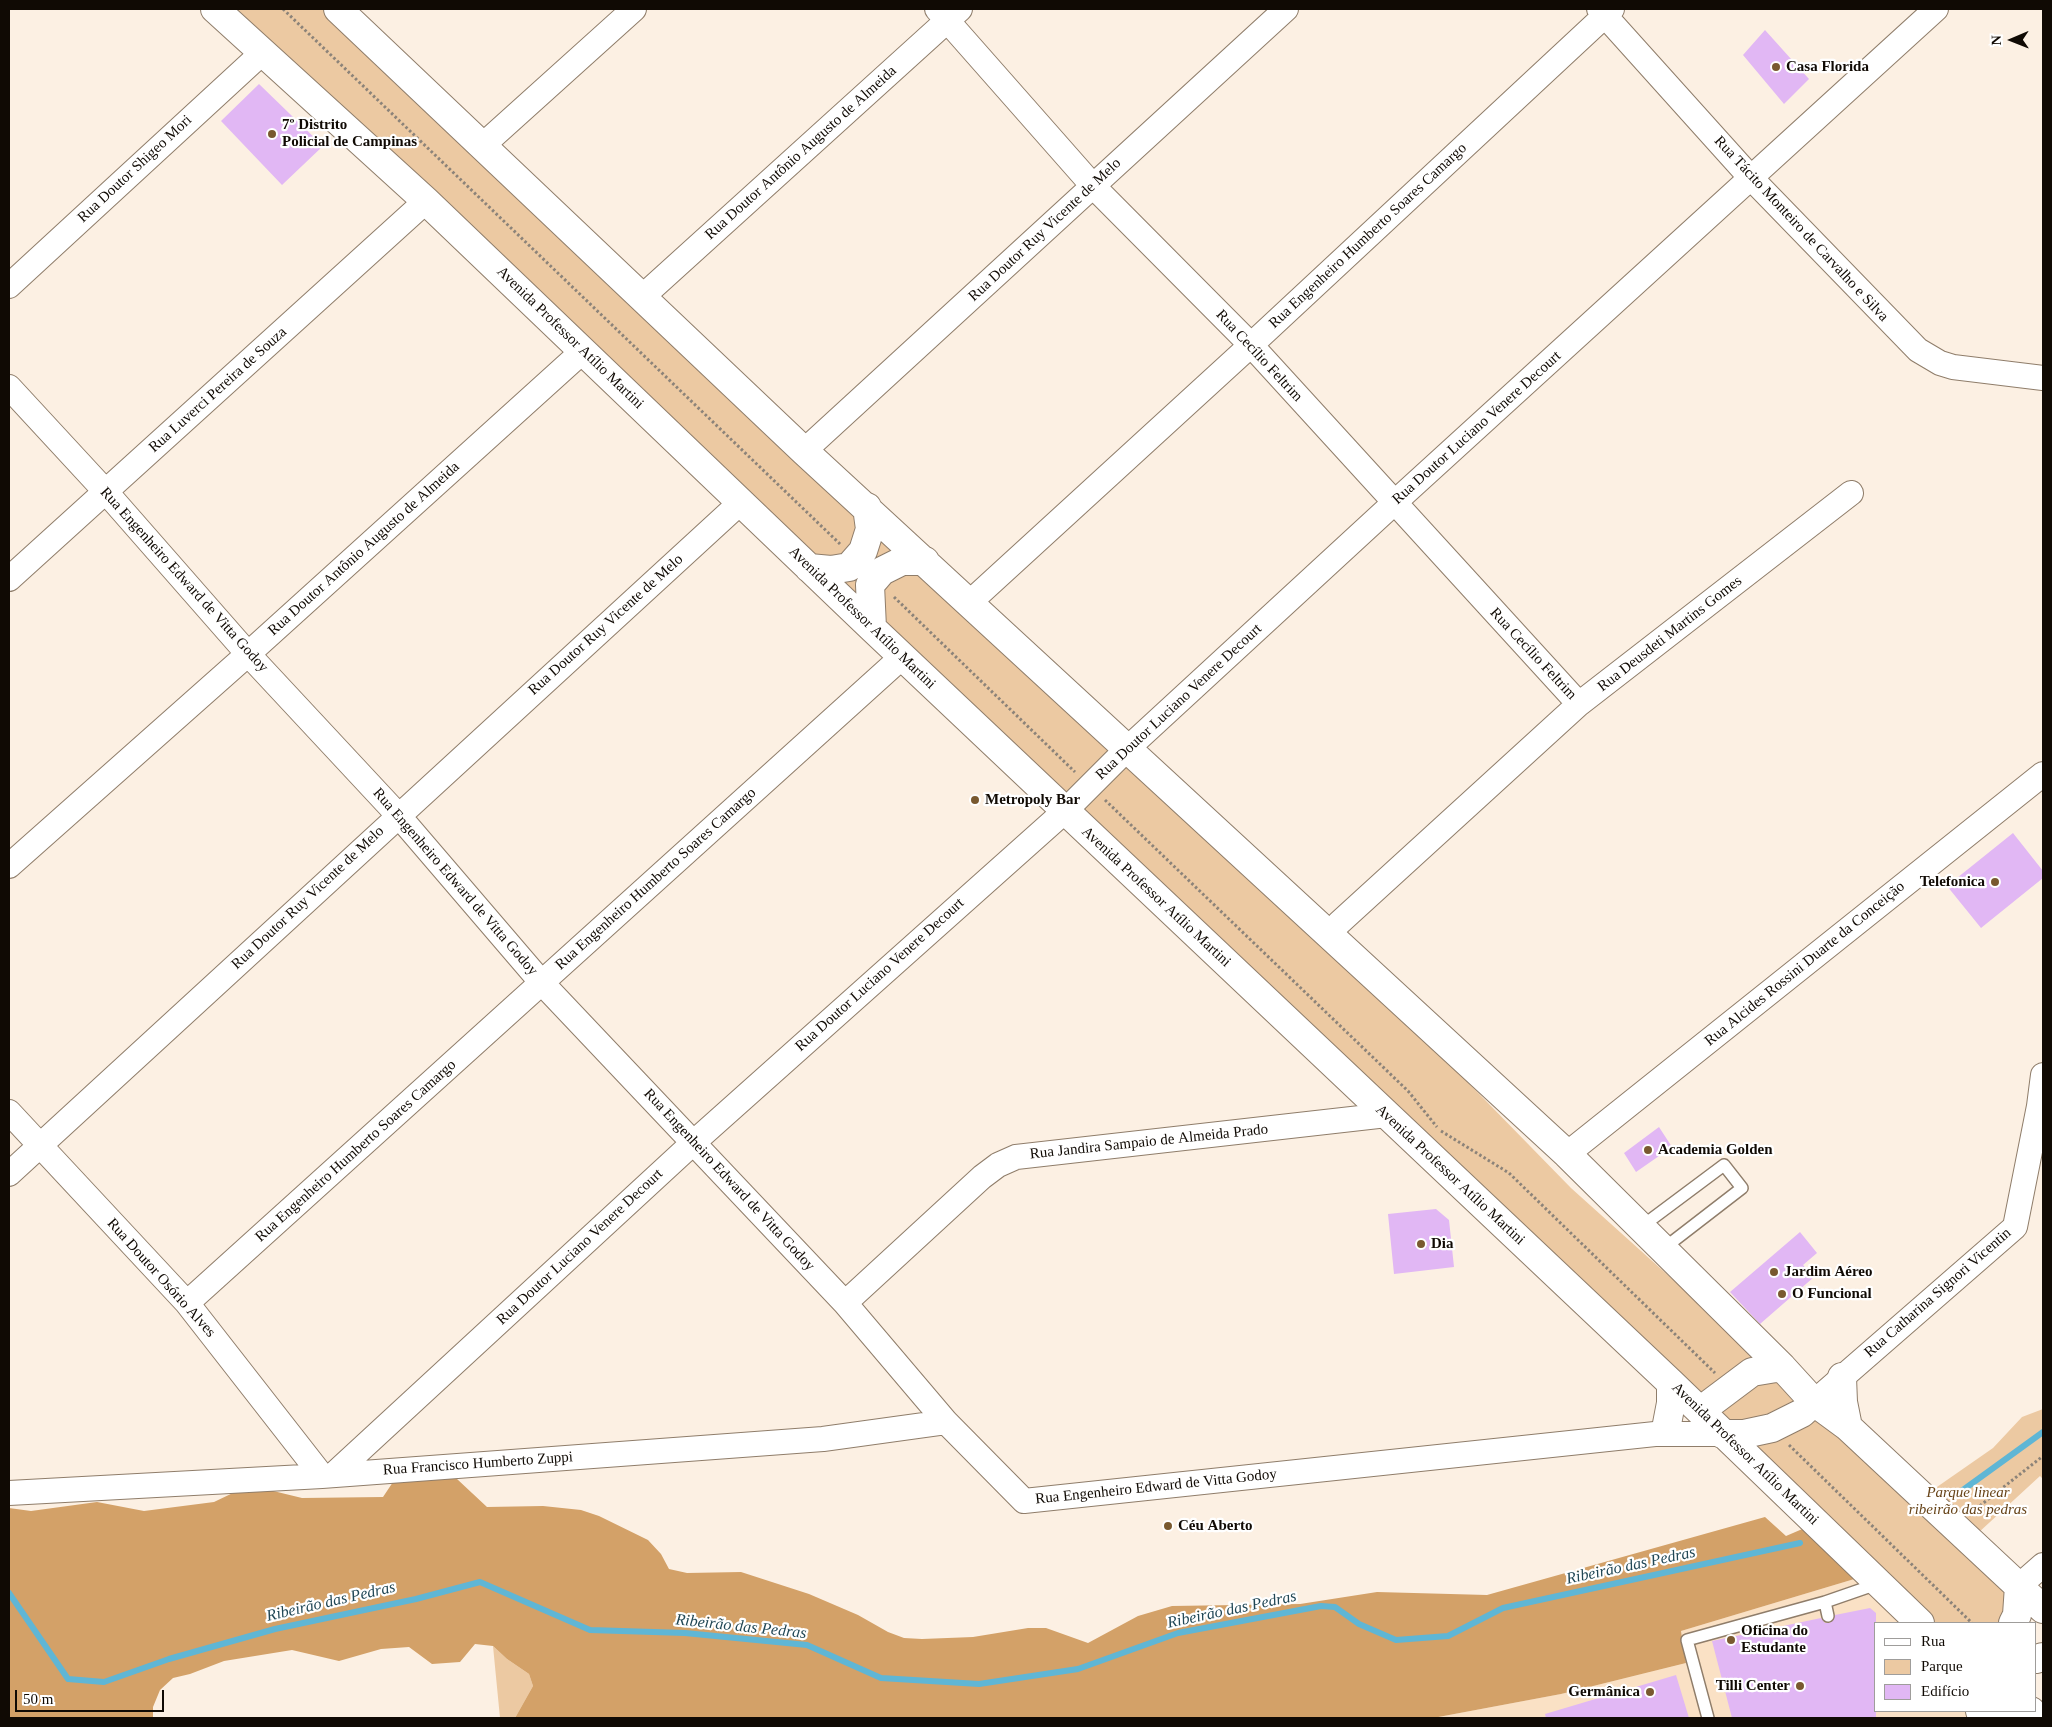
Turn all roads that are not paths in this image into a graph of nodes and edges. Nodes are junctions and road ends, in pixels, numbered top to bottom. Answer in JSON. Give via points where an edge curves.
{"nodes":[{"id":1,"x":338,"y":9,"type":"edge"},
{"id":2,"x":634,"y":9,"type":"edge"},
{"id":3,"x":1286,"y":9,"type":"edge"},
{"id":4,"x":1936,"y":9,"type":"edge"},
{"id":5,"x":220,"y":11,"type":"edge"},
{"id":6,"x":1605,"y":11,"type":"edge"},
{"id":7,"x":948,"y":13,"type":"edge"},
{"id":8,"x":262,"y":53,"type":"junction"},
{"id":9,"x":482,"y":146,"type":"junction"},
{"id":10,"x":1751,"y":178,"type":"junction"},
{"id":11,"x":1093,"y":186,"type":"junction"},
{"id":12,"x":426,"y":201,"type":"junction"},
{"id":13,"x":9,"y":286,"type":"edge"},
{"id":14,"x":641,"y":298,"type":"junction"},
{"id":15,"x":1250,"y":345,"type":"junction"},
{"id":16,"x":583,"y":351,"type":"junction"},
{"id":17,"x":2043,"y":378,"type":"edge"},
{"id":18,"x":9,"y":386,"type":"edge"},
{"id":19,"x":804,"y":451,"type":"junction"},
{"id":20,"x":106,"y":492,"type":"junction"},
{"id":21,"x":1851,"y":493,"type":"dead end"},
{"id":22,"x":741,"y":502,"type":"junction"},
{"id":23,"x":1394,"y":504,"type":"junction"},
{"id":24,"x":867,"y":507,"type":"junction"},
{"id":25,"x":925,"y":561,"type":"junction"},
{"id":26,"x":809,"y":568,"type":"junction"},
{"id":27,"x":9,"y":579,"type":"edge"},
{"id":28,"x":969,"y":602,"type":"junction"},
{"id":29,"x":872,"y":628,"type":"junction"},
{"id":30,"x":248,"y":654,"type":"junction"},
{"id":31,"x":902,"y":656,"type":"junction"},
{"id":32,"x":1579,"y":704,"type":"junction"},
{"id":33,"x":1128,"y":748,"type":"junction"},
{"id":34,"x":2043,"y":774,"type":"edge"},
{"id":35,"x":1065,"y":811,"type":"junction"},
{"id":36,"x":398,"y":815,"type":"junction"},
{"id":37,"x":9,"y":866,"type":"edge"},
{"id":38,"x":1339,"y":923,"type":"dead end"},
{"id":39,"x":542,"y":983,"type":"junction"},
{"id":40,"x":2043,"y":1075,"type":"edge"},
{"id":41,"x":9,"y":1112,"type":"edge"},
{"id":42,"x":1386,"y":1115,"type":"junction"},
{"id":43,"x":693,"y":1142,"type":"junction"},
{"id":44,"x":40,"y":1146,"type":"junction"},
{"id":45,"x":1568,"y":1154,"type":"junction"},
{"id":46,"x":9,"y":1174,"type":"edge"},
{"id":47,"x":1641,"y":1227,"type":"junction"},
{"id":48,"x":1663,"y":1249,"type":"junction"},
{"id":49,"x":188,"y":1303,"type":"junction"},
{"id":50,"x":844,"y":1303,"type":"junction"},
{"id":51,"x":1782,"y":1367,"type":"junction"},
{"id":52,"x":1842,"y":1378,"type":"junction"},
{"id":53,"x":1671,"y":1383,"type":"junction"},
{"id":54,"x":1814,"y":1402,"type":"junction"},
{"id":55,"x":1700,"y":1411,"type":"junction"},
{"id":56,"x":946,"y":1422,"type":"junction"},
{"id":57,"x":1848,"y":1428,"type":"junction"},
{"id":58,"x":1660,"y":1432,"type":"junction"},
{"id":59,"x":1722,"y":1434,"type":"junction"},
{"id":60,"x":327,"y":1475,"type":"junction"},
{"id":61,"x":9,"y":1493,"type":"edge"},
{"id":62,"x":2043,"y":1566,"type":"edge"},
{"id":63,"x":1880,"y":1583,"type":"junction"},
{"id":64,"x":2019,"y":1586,"type":"junction"},
{"id":65,"x":1825,"y":1602,"type":"junction"},
{"id":66,"x":2043,"y":1609,"type":"edge"},
{"id":67,"x":1828,"y":1616,"type":"dead end"},
{"id":68,"x":1919,"y":1622,"type":"edge"},
{"id":69,"x":2014,"y":1622,"type":"edge"},
{"id":70,"x":2026,"y":1712,"type":"edge"},
{"id":71,"x":1708,"y":1718,"type":"edge"},
{"id":72,"x":1998,"y":1718,"type":"edge"}],
"edges":[{"from":1,"to":9,"type":"main road"},
{"from":2,"to":9,"type":"street"},
{"from":3,"to":11,"type":"street","name":"Rua Doutor Ruy Vicente de Melo"},
{"from":4,"to":10,"type":"street","name":"Rua Doutor Luciano Venere Decourt"},
{"from":5,"to":8,"type":"main road","name":"Avenida Professor Atílio Martini"},
{"from":6,"to":10,"type":"street","name":"Rua Tácito Monteiro de Carvalho e Silva"},
{"from":6,"to":15,"type":"street","name":"Rua Engenheiro Humberto Soares Camargo"},
{"from":7,"to":11,"type":"street","name":"Rua Cecílio Feltrim"},
{"from":7,"to":14,"type":"street","name":"Rua Doutor Antônio Augusto de Almeida"},
{"from":8,"to":12,"type":"main road","name":"Avenida Professor Atílio Martini"},
{"from":8,"to":13,"type":"street","name":"Rua Doutor Shigeo Mori"},
{"from":9,"to":14,"type":"main road"},
{"from":10,"to":17,"type":"street","name":"Rua Tácito Monteiro de Carvalho e Silva","via":[[1918,350],[1953,367]]},
{"from":10,"to":23,"type":"street","name":"Rua Doutor Luciano Venere Decourt"},
{"from":11,"to":15,"type":"street","name":"Rua Cecílio Feltrim"},
{"from":11,"to":19,"type":"street","name":"Rua Doutor Ruy Vicente de Melo"},
{"from":12,"to":16,"type":"main road","name":"Avenida Professor Atílio Martini"},
{"from":12,"to":20,"type":"street","name":"Rua Luverci Pereira de Souza"},
{"from":14,"to":19,"type":"main road"},
{"from":15,"to":23,"type":"street","name":"Rua Cecílio Feltrim"},
{"from":15,"to":28,"type":"street","name":"Rua Engenheiro Humberto Soares Camargo"},
{"from":16,"to":22,"type":"main road","name":"Avenida Professor Atílio Martini"},
{"from":16,"to":30,"type":"street","name":"Rua Doutor Antônio Augusto de Almeida"},
{"from":18,"to":20,"type":"street","name":"Rua Engenheiro Edward de Vitta Godoy"},
{"from":19,"to":24,"type":"main road"},
{"from":20,"to":27,"type":"street","name":"Rua Luverci Pereira de Souza"},
{"from":20,"to":30,"type":"street","name":"Rua Engenheiro Edward de Vitta Godoy"},
{"from":21,"to":32,"type":"street","name":"Rua Deusdeti Martins Gomes"},
{"from":22,"to":26,"type":"main road","name":"Avenida Professor Atílio Martini"},
{"from":22,"to":36,"type":"street","name":"Rua Doutor Ruy Vicente de Melo"},
{"from":23,"to":32,"type":"street","name":"Rua Cecílio Feltrim"},
{"from":23,"to":33,"type":"street","name":"Rua Doutor Luciano Venere Decourt"},
{"from":24,"to":25,"type":"main road"},
{"from":24,"to":26,"type":"main road","via":[[870,530],[863,551],[849,567],[831,570]]},
{"from":25,"to":28,"type":"main road"},
{"from":25,"to":29,"type":"main road","via":[[902,561],[875,578],[870,585]]},
{"from":26,"to":29,"type":"main road","name":"Avenida Professor Atílio Martini"},
{"from":28,"to":33,"type":"main road"},
{"from":29,"to":31,"type":"main road","name":"Avenida Professor Atílio Martini"},
{"from":30,"to":36,"type":"street","name":"Rua Engenheiro Edward de Vitta Godoy"},
{"from":30,"to":37,"type":"street","name":"Rua Doutor Antônio Augusto de Almeida"},
{"from":31,"to":35,"type":"main road","name":"Avenida Professor Atílio Martini"},
{"from":31,"to":39,"type":"street","name":"Rua Engenheiro Humberto Soares Camargo"},
{"from":32,"to":38,"type":"street","name":"Rua Deusdeti Martins Gomes"},
{"from":33,"to":35,"type":"street","name":"Rua Doutor Luciano Venere Decourt"},
{"from":33,"to":45,"type":"main road"},
{"from":34,"to":45,"type":"street","name":"Rua Alcides Rossini Duarte da Conceição"},
{"from":35,"to":42,"type":"main road","name":"Avenida Professor Atílio Martini"},
{"from":35,"to":43,"type":"street","name":"Rua Doutor Luciano Venere Decourt"},
{"from":36,"to":39,"type":"street","name":"Rua Engenheiro Edward de Vitta Godoy"},
{"from":36,"to":44,"type":"street","name":"Rua Doutor Ruy Vicente de Melo"},
{"from":39,"to":43,"type":"street","name":"Rua Engenheiro Edward de Vitta Godoy"},
{"from":39,"to":49,"type":"street","name":"Rua Engenheiro Humberto Soares Camargo"},
{"from":40,"to":52,"type":"street","name":"Rua Catharina Signori Vicentin","via":[[2040,1106],[2015,1227]]},
{"from":41,"to":44,"type":"street","name":"Rua Doutor Osório Alves"},
{"from":42,"to":50,"type":"street","name":"Rua Jandira Sampaio de Almeida Prado","via":[[1016,1157],[982,1177]]},
{"from":42,"to":53,"type":"main road","name":"Avenida Professor Atílio Martini"},
{"from":43,"to":50,"type":"street","name":"Rua Engenheiro Edward de Vitta Godoy"},
{"from":43,"to":60,"type":"street","name":"Rua Doutor Luciano Venere Decourt"},
{"from":44,"to":46,"type":"street","name":"Rua Doutor Ruy Vicente de Melo"},
{"from":44,"to":49,"type":"street","name":"Rua Doutor Osório Alves"},
{"from":45,"to":47,"type":"main road"},
{"from":47,"to":48,"type":"main road"},
{"from":47,"to":48,"type":"lane","via":[[1724,1165],[1742,1188]]},
{"from":48,"to":51,"type":"main road"},
{"from":49,"to":60,"type":"street","name":"Rua Doutor Osório Alves"},
{"from":50,"to":56,"type":"street","name":"Rua Engenheiro Edward de Vitta Godoy"},
{"from":51,"to":54,"type":"main road"},
{"from":51,"to":55,"type":"main road","via":[[1752,1372]]},
{"from":52,"to":54,"type":"street","name":"Rua Catharina Signori Vicentin"},
{"from":52,"to":57,"type":"main road"},
{"from":53,"to":55,"type":"main road","name":"Avenida Professor Atílio Martini"},
{"from":53,"to":58,"type":"main road","via":[[1671,1403]]},
{"from":54,"to":57,"type":"main road"},
{"from":54,"to":59,"type":"main road","via":[[1802,1413],[1772,1428],[1744,1434]]},
{"from":55,"to":58,"type":"street","name":"Rua Engenheiro Edward de Vitta Godoy"},
{"from":55,"to":59,"type":"main road","name":"Avenida Professor Atílio Martini"},
{"from":56,"to":58,"type":"street","name":"Rua Engenheiro Edward de Vitta Godoy","via":[[1024,1501]]},
{"from":56,"to":60,"type":"street","name":"Rua Francisco Humberto Zuppi","via":[[824,1439]]},
{"from":57,"to":64,"type":"main road"},
{"from":58,"to":59,"type":"street","name":"Rua Engenheiro Edward de Vitta Godoy"},
{"from":59,"to":63,"type":"main road","name":"Avenida Professor Atílio Martini"},
{"from":60,"to":61,"type":"street","name":"Rua Francisco Humberto Zuppi"},
{"from":62,"to":64,"type":"street"},
{"from":63,"to":65,"type":"lane"},
{"from":63,"to":68,"type":"main road","name":"Avenida Professor Atílio Martini"},
{"from":64,"to":66,"type":"main road"},
{"from":64,"to":69,"type":"main road"},
{"from":65,"to":67,"type":"lane"},
{"from":65,"to":71,"type":"lane","via":[[1687,1640]]},
{"from":70,"to":72,"type":"main road"}]}
